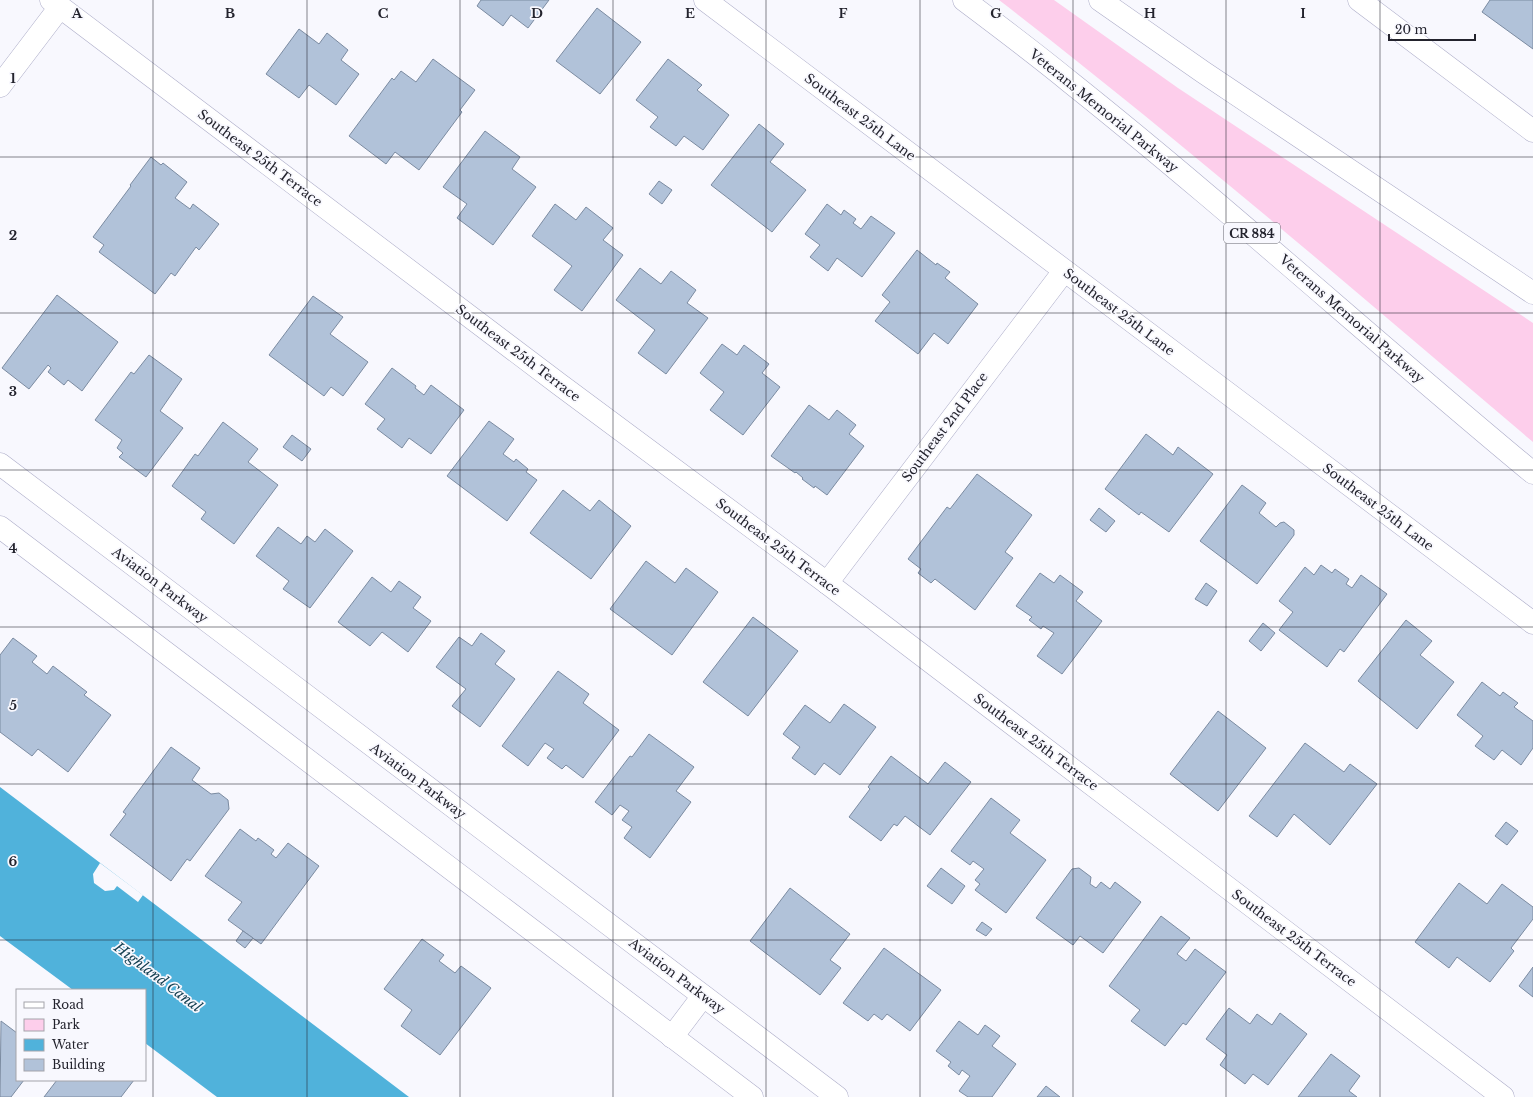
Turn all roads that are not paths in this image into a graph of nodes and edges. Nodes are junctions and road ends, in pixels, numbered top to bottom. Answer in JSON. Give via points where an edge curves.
{"nodes":[{"id":1,"x":705,"y":0,"type":"edge"},
{"id":2,"x":964,"y":0,"type":"edge"},
{"id":3,"x":1100,"y":0,"type":"edge"},
{"id":4,"x":1359,"y":0,"type":"edge"},
{"id":5,"x":55,"y":4,"type":"edge"},
{"id":6,"x":0,"y":86,"type":"edge"},
{"id":7,"x":1533,"y":131,"type":"edge"},
{"id":8,"x":1064,"y":271,"type":"junction"},
{"id":9,"x":1533,"y":293,"type":"edge"},
{"id":10,"x":0,"y":464,"type":"edge"},
{"id":11,"x":1533,"y":473,"type":"edge"},
{"id":12,"x":0,"y":528,"type":"edge"},
{"id":13,"x":827,"y":583,"type":"junction"},
{"id":14,"x":1533,"y":623,"type":"edge"},
{"id":15,"x":704,"y":996,"type":"junction"},
{"id":16,"x":672,"y":1037,"type":"junction"},
{"id":17,"x":752,"y":1097,"type":"edge"},
{"id":18,"x":837,"y":1097,"type":"edge"},
{"id":19,"x":1503,"y":1097,"type":"edge"}],
"edges":[{"from":1,"to":8,"type":"main road","name":"Southeast 25th Lane"},
{"from":2,"to":11,"type":"main road","name":"Veterans Memorial Parkway","number":"CR 884","via":[[1070,81],[1220,205]]},
{"from":3,"to":9,"type":"main road"},
{"from":4,"to":7,"type":"main road"},
{"from":5,"to":6,"type":"main road"},
{"from":5,"to":13,"type":"main road","name":"Southeast 25th Terrace"},
{"from":8,"to":13,"type":"main road","name":"Southeast 2nd Place"},
{"from":8,"to":14,"type":"main road","name":"Southeast 25th Lane"},
{"from":10,"to":15,"type":"main road","name":"Aviation Parkway"},
{"from":12,"to":16,"type":"main road"},
{"from":13,"to":19,"type":"main road","name":"Southeast 25th Terrace"},
{"from":15,"to":16,"type":"main road"},
{"from":15,"to":18,"type":"main road","name":"Aviation Parkway"},
{"from":16,"to":17,"type":"main road"}]}
